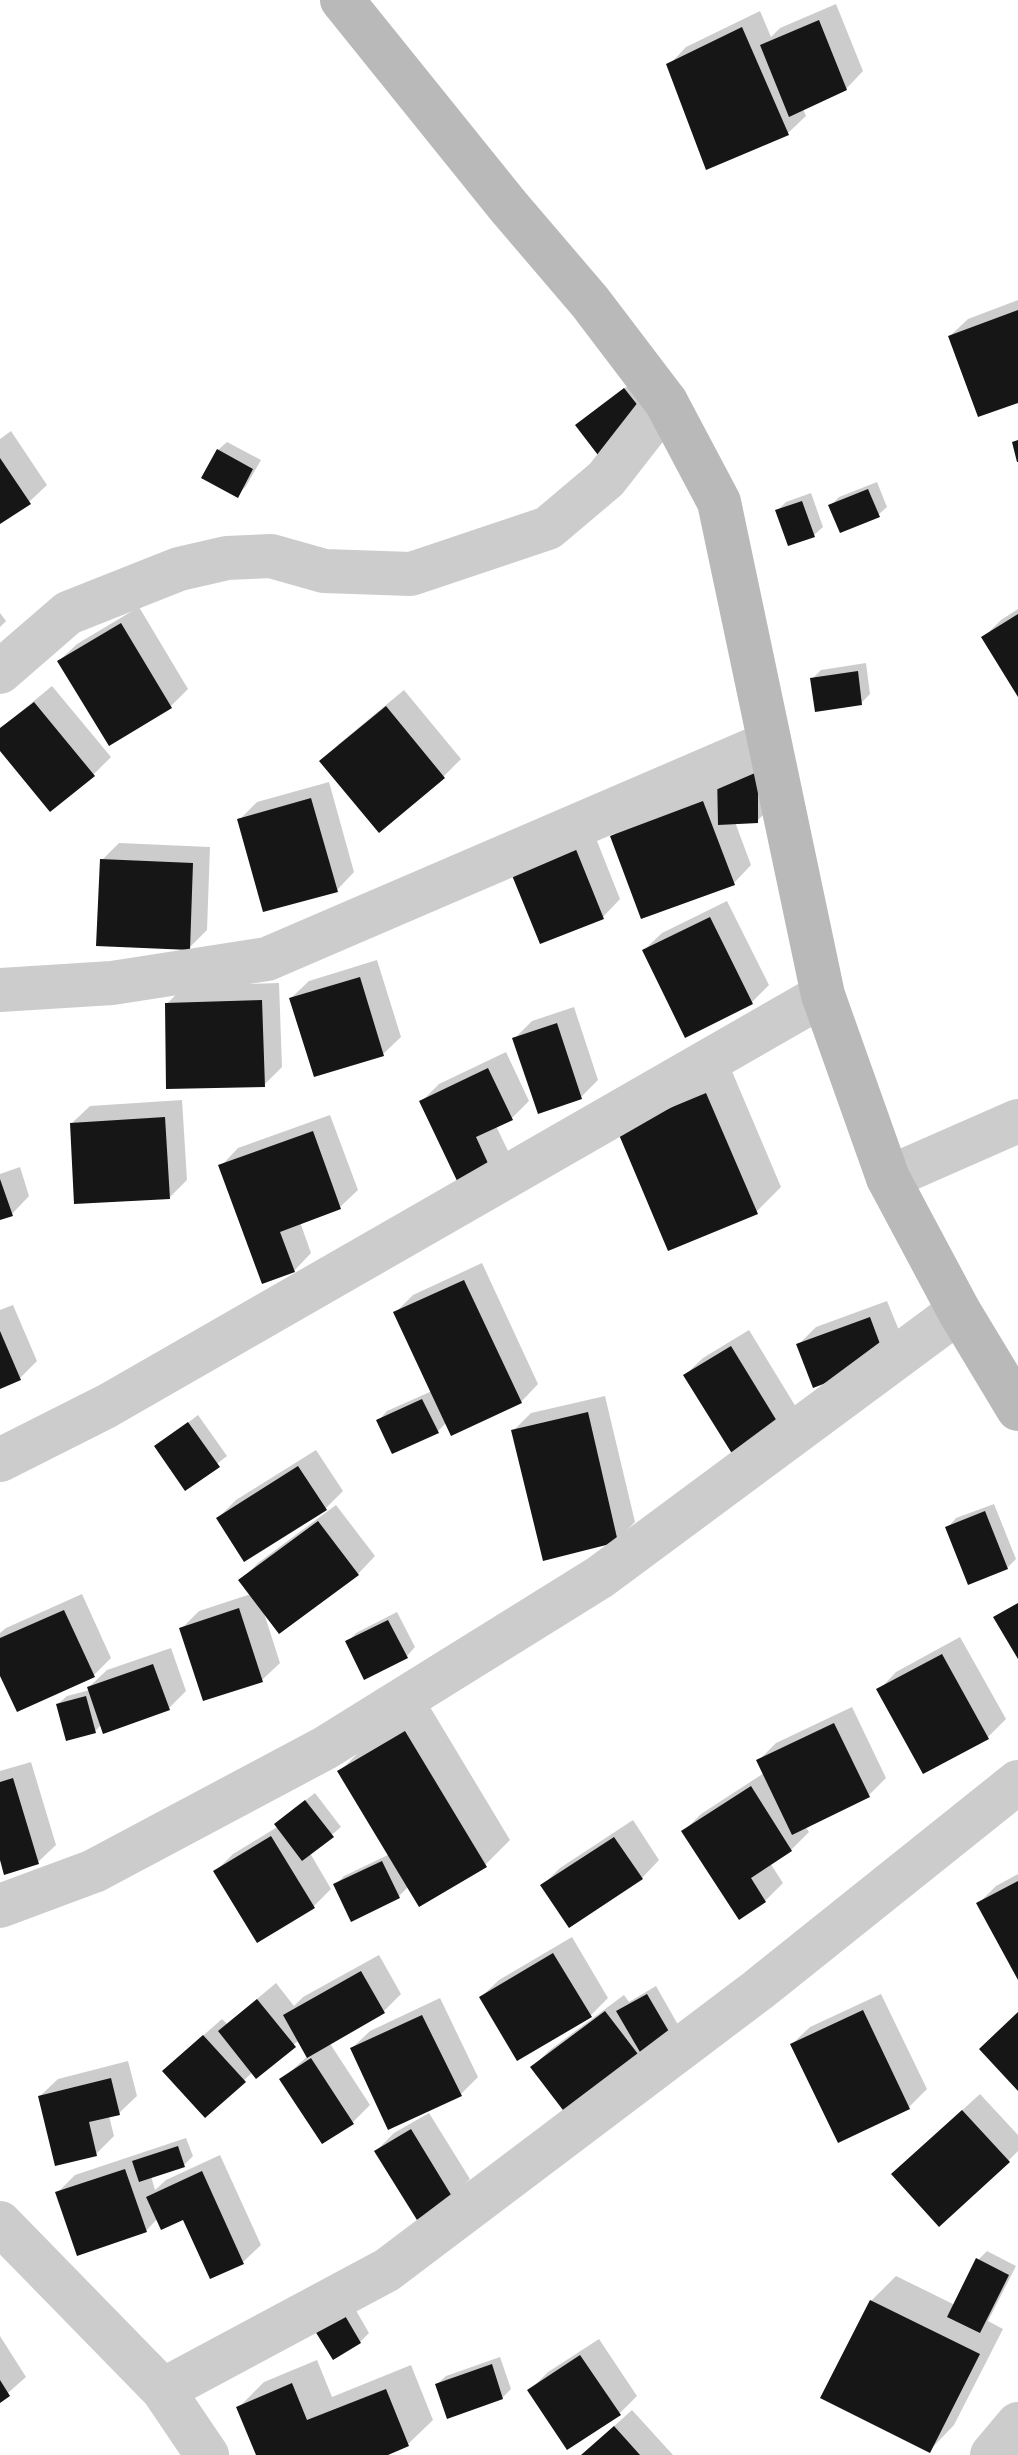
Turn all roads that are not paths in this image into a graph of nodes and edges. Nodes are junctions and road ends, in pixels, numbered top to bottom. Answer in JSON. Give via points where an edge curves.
{"nodes":[{"id":1,"x":342,"y":0,"type":"edge"},
{"id":2,"x":666,"y":402,"type":"junction"},
{"id":3,"x":0,"y":672,"type":"edge"},
{"id":4,"x":769,"y":743,"type":"junction"},
{"id":5,"x":0,"y":990,"type":"edge"},
{"id":6,"x":823,"y":995,"type":"junction"},
{"id":7,"x":1018,"y":1121,"type":"edge"},
{"id":8,"x":888,"y":1178,"type":"junction"},
{"id":9,"x":959,"y":1311,"type":"junction"},
{"id":10,"x":1018,"y":1409,"type":"edge"},
{"id":11,"x":0,"y":1460,"type":"edge"},
{"id":12,"x":1018,"y":1782,"type":"edge"},
{"id":13,"x":0,"y":1906,"type":"edge"},
{"id":14,"x":0,"y":2223,"type":"edge"},
{"id":15,"x":163,"y":2390,"type":"junction"},
{"id":16,"x":1018,"y":2424,"type":"edge"},
{"id":17,"x":207,"y":2455,"type":"edge"},
{"id":18,"x":992,"y":2455,"type":"edge"}],
"edges":[{"from":1,"to":2,"type":"street"},
{"from":2,"to":3,"type":"street","via":[[606,479],[548,528],[411,574],[324,571],[271,556],[227,558],[179,569],[68,613]]},
{"from":2,"to":4,"type":"street","via":[[719,502]]},
{"from":4,"to":5,"type":"street","via":[[267,959],[112,983]]},
{"from":4,"to":6,"type":"street"},
{"from":6,"to":8,"type":"street"},
{"from":6,"to":11,"type":"street","via":[[120,1398]]},
{"from":7,"to":8,"type":"street"},
{"from":8,"to":9,"type":"street"},
{"from":9,"to":10,"type":"street"},
{"from":9,"to":13,"type":"street","via":[[600,1577],[325,1748],[94,1871]]},
{"from":12,"to":15,"type":"street","via":[[758,1990],[387,2270]]},
{"from":14,"to":15,"type":"street"},
{"from":15,"to":17,"type":"street"},
{"from":16,"to":18,"type":"street"}]}
